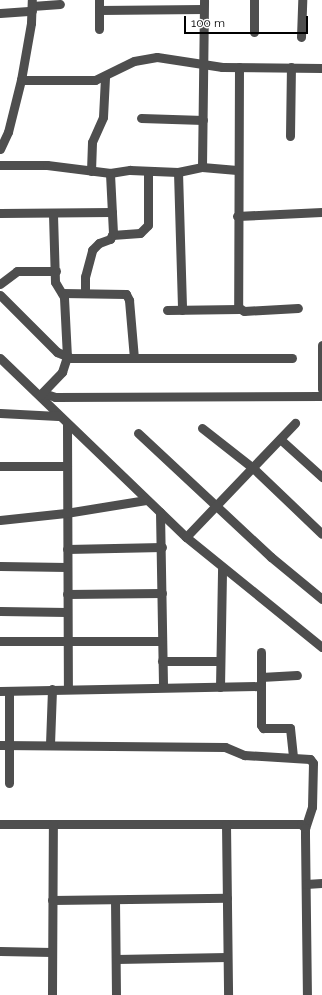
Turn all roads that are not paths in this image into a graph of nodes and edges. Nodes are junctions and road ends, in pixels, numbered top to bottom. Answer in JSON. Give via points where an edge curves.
{"nodes":[{"id":1,"x":99,"y":0,"type":"edge"},
{"id":2,"x":254,"y":0,"type":"edge"},
{"id":3,"x":302,"y":0,"type":"edge"},
{"id":4,"x":60,"y":4,"type":"dead end"},
{"id":5,"x":204,"y":5,"type":"edge"},
{"id":6,"x":32,"y":6,"type":"edge"},
{"id":7,"x":99,"y":10,"type":"junction"},
{"id":8,"x":0,"y":13,"type":"edge"},
{"id":9,"x":99,"y":29,"type":"dead end"},
{"id":10,"x":254,"y":32,"type":"dead end"},
{"id":11,"x":301,"y":37,"type":"dead end"},
{"id":12,"x":204,"y":66,"type":"junction"},
{"id":13,"x":239,"y":67,"type":"junction"},
{"id":14,"x":291,"y":67,"type":"junction"},
{"id":15,"x":322,"y":68,"type":"edge"},
{"id":16,"x":105,"y":77,"type":"junction"},
{"id":17,"x":21,"y":80,"type":"junction"},
{"id":18,"x":141,"y":118,"type":"dead end"},
{"id":19,"x":203,"y":120,"type":"junction"},
{"id":20,"x":290,"y":136,"type":"dead end"},
{"id":21,"x":1,"y":145,"type":"edge"},
{"id":22,"x":0,"y":166,"type":"edge"},
{"id":23,"x":202,"y":167,"type":"junction"},
{"id":24,"x":237,"y":170,"type":"junction"},
{"id":25,"x":91,"y":171,"type":"junction"},
{"id":26,"x":178,"y":172,"type":"junction"},
{"id":27,"x":110,"y":173,"type":"junction"},
{"id":28,"x":148,"y":173,"type":"junction"},
{"id":29,"x":112,"y":212,"type":"junction"},
{"id":30,"x":322,"y":212,"type":"edge"},
{"id":31,"x":0,"y":213,"type":"edge"},
{"id":32,"x":53,"y":214,"type":"junction"},
{"id":33,"x":237,"y":216,"type":"junction"},
{"id":34,"x":112,"y":236,"type":"junction"},
{"id":35,"x":56,"y":271,"type":"junction"},
{"id":36,"x":1,"y":280,"type":"edge"},
{"id":37,"x":85,"y":293,"type":"junction"},
{"id":38,"x":62,"y":294,"type":"junction"},
{"id":39,"x":0,"y":295,"type":"edge"},
{"id":40,"x":298,"y":308,"type":"dead end"},
{"id":41,"x":167,"y":310,"type":"dead end"},
{"id":42,"x":182,"y":310,"type":"junction"},
{"id":43,"x":239,"y":310,"type":"junction"},
{"id":44,"x":322,"y":345,"type":"edge"},
{"id":45,"x":67,"y":357,"type":"junction"},
{"id":46,"x":0,"y":358,"type":"edge"},
{"id":47,"x":134,"y":358,"type":"junction"},
{"id":48,"x":292,"y":358,"type":"dead end"},
{"id":49,"x":322,"y":390,"type":"edge"},
{"id":50,"x":41,"y":394,"type":"junction"},
{"id":51,"x":322,"y":396,"type":"edge"},
{"id":52,"x":0,"y":413,"type":"edge"},
{"id":53,"x":58,"y":416,"type":"junction"},
{"id":54,"x":295,"y":423,"type":"dead end"},
{"id":55,"x":67,"y":425,"type":"junction"},
{"id":56,"x":202,"y":428,"type":"dead end"},
{"id":57,"x":138,"y":433,"type":"dead end"},
{"id":58,"x":280,"y":439,"type":"junction"},
{"id":59,"x":0,"y":466,"type":"edge"},
{"id":60,"x":67,"y":466,"type":"junction"},
{"id":61,"x":253,"y":468,"type":"junction"},
{"id":62,"x":322,"y":477,"type":"edge"},
{"id":63,"x":146,"y":500,"type":"junction"},
{"id":64,"x":217,"y":506,"type":"junction"},
{"id":65,"x":160,"y":512,"type":"junction"},
{"id":66,"x":66,"y":513,"type":"junction"},
{"id":67,"x":0,"y":520,"type":"edge"},
{"id":68,"x":322,"y":534,"type":"edge"},
{"id":69,"x":186,"y":537,"type":"junction"},
{"id":70,"x":162,"y":546,"type":"junction"},
{"id":71,"x":67,"y":549,"type":"junction"},
{"id":72,"x":0,"y":566,"type":"edge"},
{"id":73,"x":67,"y":567,"type":"junction"},
{"id":74,"x":222,"y":568,"type":"junction"},
{"id":75,"x":162,"y":593,"type":"junction"},
{"id":76,"x":67,"y":594,"type":"junction"},
{"id":77,"x":322,"y":599,"type":"edge"},
{"id":78,"x":0,"y":611,"type":"edge"},
{"id":79,"x":67,"y":612,"type":"junction"},
{"id":80,"x":0,"y":641,"type":"edge"},
{"id":81,"x":162,"y":641,"type":"junction"},
{"id":82,"x":67,"y":642,"type":"junction"},
{"id":83,"x":322,"y":647,"type":"edge"},
{"id":84,"x":261,"y":652,"type":"dead end"},
{"id":85,"x":220,"y":661,"type":"junction"},
{"id":86,"x":162,"y":662,"type":"junction"},
{"id":87,"x":298,"y":675,"type":"dead end"},
{"id":88,"x":260,"y":681,"type":"junction"},
{"id":89,"x":163,"y":687,"type":"junction"},
{"id":90,"x":220,"y":687,"type":"junction"},
{"id":91,"x":52,"y":689,"type":"junction"},
{"id":92,"x":68,"y":689,"type":"junction"},
{"id":93,"x":4,"y":691,"type":"edge"},
{"id":94,"x":50,"y":744,"type":"junction"},
{"id":95,"x":4,"y":745,"type":"edge"},
{"id":96,"x":293,"y":756,"type":"junction"},
{"id":97,"x":9,"y":783,"type":"dead end"},
{"id":98,"x":0,"y":824,"type":"edge"},
{"id":99,"x":53,"y":824,"type":"junction"},
{"id":100,"x":226,"y":824,"type":"junction"},
{"id":101,"x":305,"y":828,"type":"junction"},
{"id":102,"x":322,"y":883,"type":"edge"},
{"id":103,"x":306,"y":884,"type":"junction"},
{"id":104,"x":227,"y":898,"type":"junction"},
{"id":105,"x":52,"y":900,"type":"junction"},
{"id":106,"x":115,"y":900,"type":"junction"},
{"id":107,"x":0,"y":951,"type":"edge"},
{"id":108,"x":52,"y":952,"type":"junction"},
{"id":109,"x":227,"y":957,"type":"junction"},
{"id":110,"x":116,"y":959,"type":"junction"},
{"id":111,"x":52,"y":995,"type":"edge"},
{"id":112,"x":116,"y":995,"type":"edge"},
{"id":113,"x":228,"y":995,"type":"edge"},
{"id":114,"x":307,"y":995,"type":"edge"}],
"edges":[{"from":1,"to":7,"type":"street"},
{"from":2,"to":10,"type":"street"},
{"from":3,"to":11,"type":"street"},
{"from":4,"to":6,"type":"street"},
{"from":5,"to":7,"type":"street"},
{"from":5,"to":12,"type":"street"},
{"from":6,"to":8,"type":"street"},
{"from":6,"to":17,"type":"street"},
{"from":7,"to":9,"type":"street"},
{"from":12,"to":13,"type":"street"},
{"from":12,"to":16,"type":"street","via":[[181,59],[148,58],[128,63]]},
{"from":12,"to":19,"type":"street"},
{"from":13,"to":14,"type":"street"},
{"from":13,"to":24,"type":"street"},
{"from":14,"to":15,"type":"street"},
{"from":14,"to":20,"type":"street"},
{"from":16,"to":17,"type":"street","via":[[82,81]]},
{"from":16,"to":25,"type":"street","via":[[103,116],[92,142]]},
{"from":17,"to":21,"type":"street","via":[[12,117]]},
{"from":18,"to":19,"type":"street"},
{"from":19,"to":23,"type":"street"},
{"from":22,"to":25,"type":"street","via":[[47,165]]},
{"from":23,"to":24,"type":"street"},
{"from":23,"to":26,"type":"street"},
{"from":24,"to":33,"type":"street"},
{"from":25,"to":27,"type":"street"},
{"from":26,"to":28,"type":"street"},
{"from":26,"to":42,"type":"street"},
{"from":27,"to":28,"type":"street","via":[[130,170]]},
{"from":27,"to":29,"type":"street"},
{"from":28,"to":34,"type":"street","via":[[148,225],[136,235]]},
{"from":29,"to":32,"type":"street"},
{"from":29,"to":34,"type":"street"},
{"from":30,"to":33,"type":"street"},
{"from":31,"to":32,"type":"street"},
{"from":32,"to":35,"type":"street"},
{"from":33,"to":43,"type":"street"},
{"from":34,"to":37,"type":"street","via":[[92,250],[85,277]]},
{"from":35,"to":36,"type":"street","via":[[17,271]]},
{"from":35,"to":38,"type":"street","via":[[55,286]]},
{"from":37,"to":38,"type":"street"},
{"from":37,"to":47,"type":"street","via":[[120,292],[129,296]]},
{"from":38,"to":45,"type":"street"},
{"from":39,"to":45,"type":"street","via":[[57,352]]},
{"from":40,"to":43,"type":"street"},
{"from":41,"to":42,"type":"street"},
{"from":42,"to":43,"type":"street"},
{"from":44,"to":49,"type":"street"},
{"from":45,"to":47,"type":"street"},
{"from":45,"to":50,"type":"street","via":[[62,372]]},
{"from":46,"to":50,"type":"street"},
{"from":47,"to":48,"type":"street"},
{"from":50,"to":51,"type":"street","via":[[55,397]]},
{"from":50,"to":53,"type":"street"},
{"from":52,"to":53,"type":"street"},
{"from":53,"to":55,"type":"street"},
{"from":54,"to":58,"type":"street"},
{"from":55,"to":60,"type":"street"},
{"from":55,"to":63,"type":"street"},
{"from":56,"to":61,"type":"street"},
{"from":57,"to":64,"type":"street"},
{"from":58,"to":61,"type":"street"},
{"from":58,"to":62,"type":"street"},
{"from":59,"to":60,"type":"street"},
{"from":60,"to":66,"type":"street"},
{"from":61,"to":64,"type":"street"},
{"from":61,"to":68,"type":"street"},
{"from":63,"to":65,"type":"street"},
{"from":63,"to":66,"type":"street"},
{"from":64,"to":69,"type":"street"},
{"from":64,"to":77,"type":"street","via":[[271,557]]},
{"from":65,"to":69,"type":"street"},
{"from":65,"to":70,"type":"street"},
{"from":66,"to":67,"type":"street"},
{"from":66,"to":71,"type":"street"},
{"from":69,"to":74,"type":"street"},
{"from":70,"to":71,"type":"street"},
{"from":70,"to":75,"type":"street"},
{"from":71,"to":73,"type":"street"},
{"from":72,"to":73,"type":"street"},
{"from":73,"to":76,"type":"street"},
{"from":74,"to":83,"type":"street"},
{"from":74,"to":85,"type":"street"},
{"from":75,"to":76,"type":"street"},
{"from":75,"to":81,"type":"street"},
{"from":76,"to":79,"type":"street"},
{"from":78,"to":79,"type":"street"},
{"from":79,"to":82,"type":"street"},
{"from":80,"to":82,"type":"street"},
{"from":81,"to":82,"type":"street"},
{"from":81,"to":86,"type":"street"},
{"from":82,"to":92,"type":"street"},
{"from":84,"to":88,"type":"street"},
{"from":85,"to":86,"type":"street"},
{"from":85,"to":90,"type":"street"},
{"from":86,"to":89,"type":"street"},
{"from":87,"to":88,"type":"street"},
{"from":88,"to":90,"type":"street"},
{"from":88,"to":96,"type":"street","via":[[262,727],[290,728]]},
{"from":89,"to":90,"type":"street"},
{"from":89,"to":92,"type":"street"},
{"from":91,"to":92,"type":"street"},
{"from":91,"to":93,"type":"street"},
{"from":91,"to":94,"type":"street"},
{"from":93,"to":95,"type":"street"},
{"from":94,"to":95,"type":"street"},
{"from":94,"to":96,"type":"street","via":[[225,747],[244,755]]},
{"from":95,"to":97,"type":"street"},
{"from":96,"to":101,"type":"street","via":[[310,759],[312,763],[312,807]]},
{"from":98,"to":99,"type":"street"},
{"from":99,"to":100,"type":"street"},
{"from":99,"to":105,"type":"street"},
{"from":100,"to":101,"type":"street","via":[[295,823]]},
{"from":100,"to":104,"type":"street"},
{"from":101,"to":103,"type":"street"},
{"from":102,"to":103,"type":"street"},
{"from":103,"to":114,"type":"street"},
{"from":104,"to":106,"type":"street"},
{"from":104,"to":109,"type":"street"},
{"from":105,"to":106,"type":"street"},
{"from":105,"to":108,"type":"street"},
{"from":106,"to":110,"type":"street"},
{"from":107,"to":108,"type":"street"},
{"from":108,"to":111,"type":"street"},
{"from":109,"to":110,"type":"street"},
{"from":109,"to":113,"type":"street"},
{"from":110,"to":112,"type":"street"}]}
